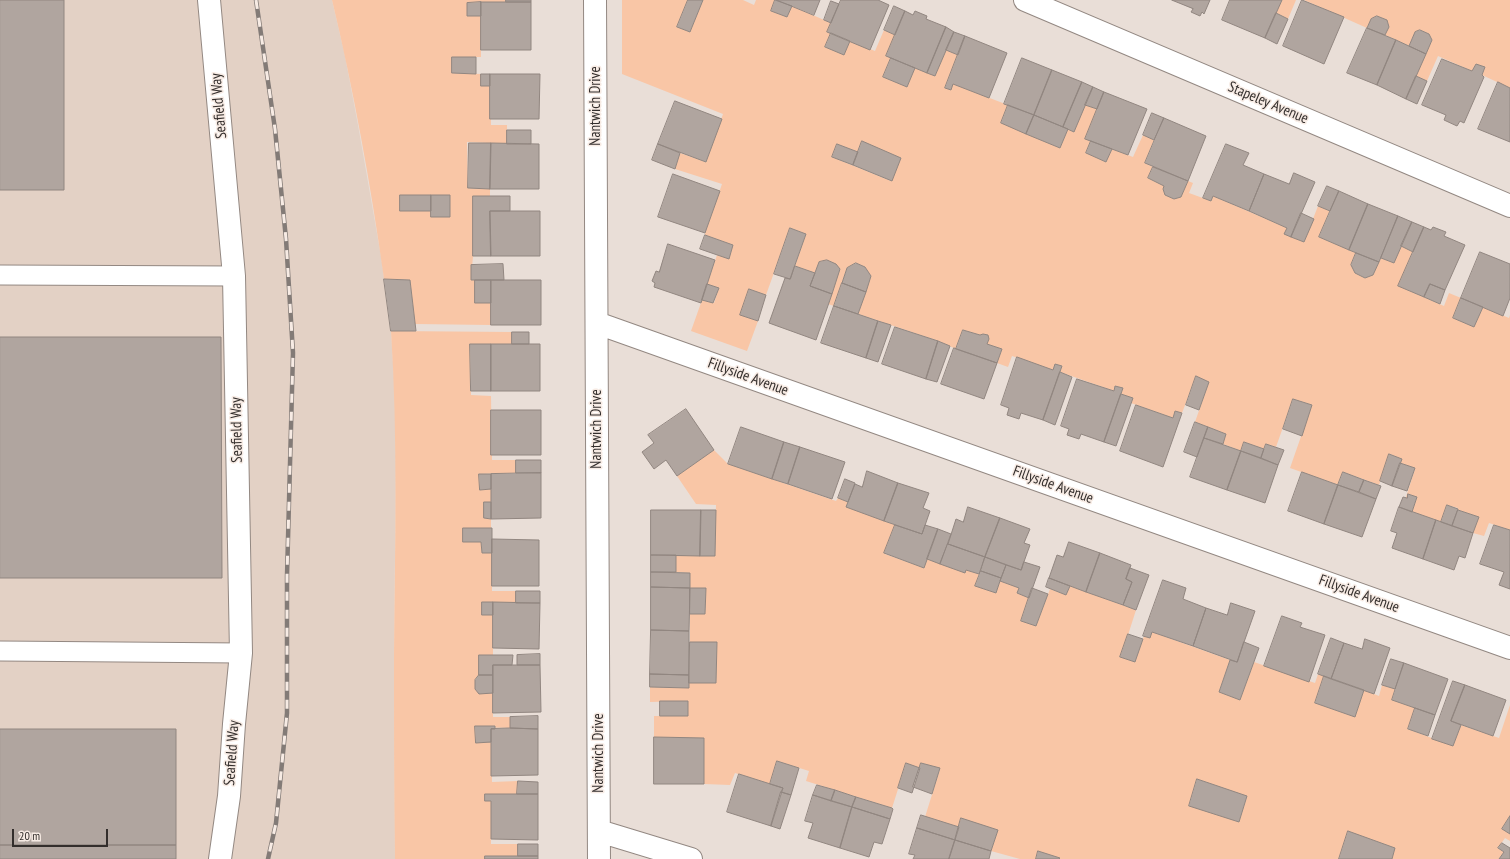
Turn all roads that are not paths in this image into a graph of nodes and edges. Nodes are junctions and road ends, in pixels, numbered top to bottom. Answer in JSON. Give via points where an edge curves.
{"nodes":[{"id":1,"x":209,"y":0,"type":"edge"},
{"id":2,"x":595,"y":0,"type":"edge"},
{"id":3,"x":1026,"y":0,"type":"edge"},
{"id":4,"x":1510,"y":206,"type":"edge"},
{"id":5,"x":0,"y":275,"type":"edge"},
{"id":6,"x":234,"y":276,"type":"junction"},
{"id":7,"x":597,"y":323,"type":"junction"},
{"id":8,"x":1510,"y":648,"type":"edge"},
{"id":9,"x":0,"y":651,"type":"edge"},
{"id":10,"x":241,"y":653,"type":"junction"},
{"id":11,"x":599,"y":831,"type":"junction"},
{"id":12,"x":220,"y":859,"type":"edge"},
{"id":13,"x":599,"y":859,"type":"edge"},
{"id":14,"x":691,"y":859,"type":"edge"}],
"edges":[{"from":1,"to":6,"type":"street","name":"Seafield Way"},
{"from":2,"to":7,"type":"street","name":"Nantwich Drive"},
{"from":3,"to":4,"type":"street","name":"Stapeley Avenue"},
{"from":5,"to":6,"type":"lane"},
{"from":6,"to":10,"type":"street","name":"Seafield Way"},
{"from":7,"to":8,"type":"street","name":"Fillyside Avenue"},
{"from":7,"to":11,"type":"street","name":"Nantwich Drive"},
{"from":9,"to":10,"type":"lane"},
{"from":10,"to":12,"type":"street","name":"Seafield Way","via":[[229,796]]},
{"from":11,"to":13,"type":"street","name":"Nantwich Drive"},
{"from":11,"to":14,"type":"street"}]}
